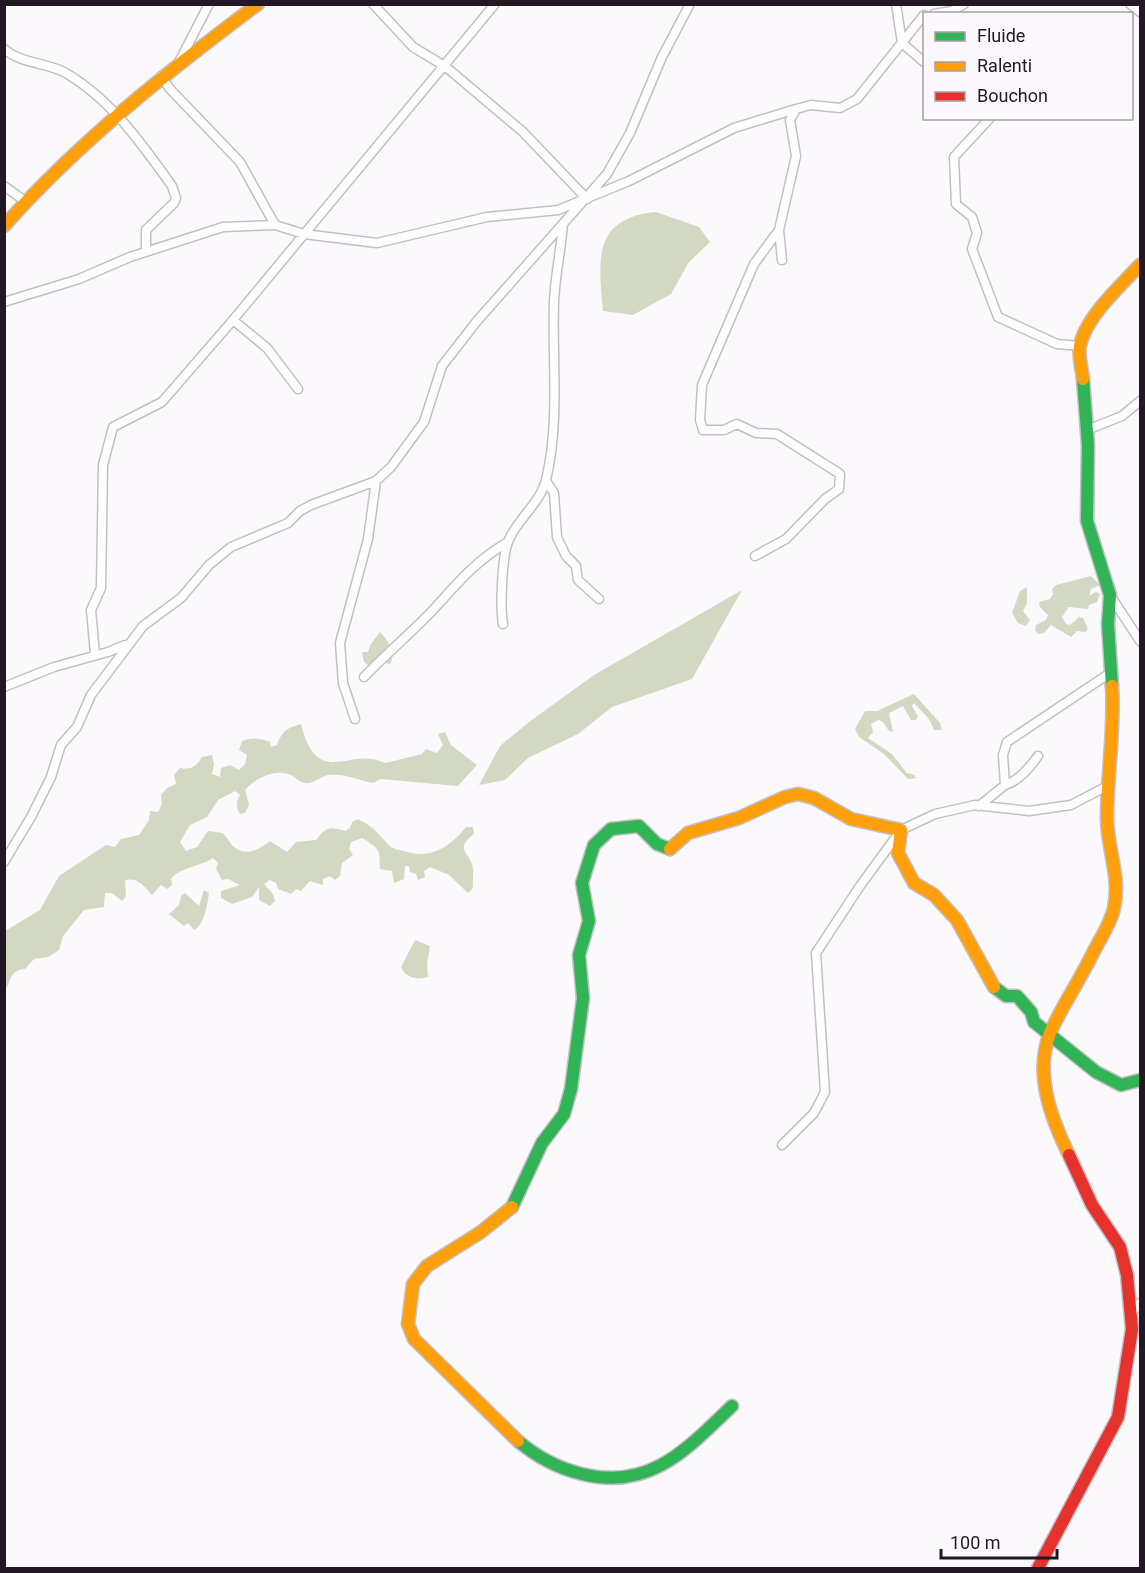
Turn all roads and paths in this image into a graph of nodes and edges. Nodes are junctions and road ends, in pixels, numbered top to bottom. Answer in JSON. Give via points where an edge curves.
{"nodes":[{"id":1,"x":209,"y":4,"type":"edge"},
{"id":2,"x":258,"y":4,"type":"edge"},
{"id":3,"x":373,"y":4,"type":"edge"},
{"id":4,"x":495,"y":4,"type":"edge"},
{"id":5,"x":690,"y":4,"type":"edge"},
{"id":6,"x":896,"y":4,"type":"edge"},
{"id":7,"x":964,"y":4,"type":"edge"},
{"id":8,"x":1130,"y":4,"type":"edge"},
{"id":9,"x":946,"y":12,"type":"edge"},
{"id":10,"x":1140,"y":12,"type":"edge"},
{"id":11,"x":923,"y":16,"type":"edge"},
{"id":12,"x":902,"y":44,"type":"junction"},
{"id":13,"x":4,"y":49,"type":"edge"},
{"id":14,"x":923,"y":61,"type":"edge"},
{"id":15,"x":178,"y":63,"type":"junction"},
{"id":16,"x":446,"y":67,"type":"junction"},
{"id":17,"x":161,"y":76,"type":"junction"},
{"id":18,"x":796,"y":109,"type":"junction"},
{"id":19,"x":115,"y":113,"type":"junction"},
{"id":20,"x":988,"y":120,"type":"edge"},
{"id":21,"x":4,"y":186,"type":"edge"},
{"id":22,"x":587,"y":199,"type":"junction"},
{"id":23,"x":26,"y":201,"type":"junction"},
{"id":24,"x":563,"y":224,"type":"junction"},
{"id":25,"x":275,"y":225,"type":"junction"},
{"id":26,"x":4,"y":226,"type":"edge"},
{"id":27,"x":779,"y":230,"type":"junction"},
{"id":28,"x":304,"y":234,"type":"junction"},
{"id":29,"x":146,"y":252,"type":"junction"},
{"id":30,"x":782,"y":260,"type":"dead end"},
{"id":31,"x":1140,"y":265,"type":"edge"},
{"id":32,"x":4,"y":302,"type":"edge"},
{"id":33,"x":234,"y":320,"type":"junction"},
{"id":34,"x":1080,"y":346,"type":"junction"},
{"id":35,"x":298,"y":389,"type":"dead end"},
{"id":36,"x":1140,"y":401,"type":"edge"},
{"id":37,"x":1087,"y":430,"type":"junction"},
{"id":38,"x":376,"y":481,"type":"junction"},
{"id":39,"x":546,"y":481,"type":"junction"},
{"id":40,"x":508,"y":542,"type":"junction"},
{"id":41,"x":755,"y":556,"type":"dead end"},
{"id":42,"x":1110,"y":595,"type":"junction"},
{"id":43,"x":599,"y":599,"type":"dead end"},
{"id":44,"x":503,"y":624,"type":"dead end"},
{"id":45,"x":1140,"y":640,"type":"edge"},
{"id":46,"x":130,"y":641,"type":"junction"},
{"id":47,"x":95,"y":654,"type":"junction"},
{"id":48,"x":1113,"y":671,"type":"junction"},
{"id":49,"x":364,"y":677,"type":"dead end"},
{"id":50,"x":4,"y":687,"type":"edge"},
{"id":51,"x":355,"y":719,"type":"dead end"},
{"id":52,"x":1038,"y":756,"type":"dead end"},
{"id":53,"x":1005,"y":785,"type":"junction"},
{"id":54,"x":1109,"y":785,"type":"junction"},
{"id":55,"x":979,"y":806,"type":"junction"},
{"id":56,"x":901,"y":830,"type":"junction"},
{"id":57,"x":4,"y":862,"type":"edge"},
{"id":58,"x":1050,"y":1034,"type":"junction"},
{"id":59,"x":1140,"y":1080,"type":"edge"},
{"id":60,"x":782,"y":1144,"type":"dead end"},
{"id":61,"x":1138,"y":1306,"type":"edge"},
{"id":62,"x":732,"y":1406,"type":"dead end"},
{"id":63,"x":1038,"y":1569,"type":"edge"}],
"edges":[{"from":1,"to":15,"type":"street"},
{"from":2,"to":15,"type":"street"},
{"from":3,"to":16,"type":"street","via":[[413,47]]},
{"from":4,"to":16,"type":"street"},
{"from":5,"to":22,"type":"street","via":[[662,57],[630,133],[607,174]]},
{"from":6,"to":12,"type":"street"},
{"from":7,"to":9,"type":"street"},
{"from":8,"to":10,"type":"street"},
{"from":11,"to":12,"type":"street"},
{"from":12,"to":14,"type":"street"},
{"from":12,"to":18,"type":"street","via":[[857,99],[840,108],[811,105]]},
{"from":13,"to":19,"type":"street","via":[[14,57],[62,71]]},
{"from":15,"to":17,"type":"street"},
{"from":16,"to":22,"type":"street","via":[[523,132]]},
{"from":16,"to":28,"type":"street"},
{"from":17,"to":19,"type":"street"},
{"from":17,"to":25,"type":"street","via":[[240,162]]},
{"from":18,"to":22,"type":"street","via":[[734,128]]},
{"from":18,"to":27,"type":"street","via":[[790,120],[796,156]]},
{"from":19,"to":23,"type":"street"},
{"from":19,"to":29,"type":"street","via":[[154,160],[177,198],[147,230]]},
{"from":20,"to":34,"type":"street","via":[[954,157],[956,204],[972,217],[977,233],[972,249],[980,273],[998,317],[1057,344]]},
{"from":21,"to":23,"type":"street"},
{"from":22,"to":24,"type":"street"},
{"from":22,"to":28,"type":"street","via":[[558,210],[487,217],[378,243]]},
{"from":23,"to":26,"type":"street"},
{"from":24,"to":38,"type":"street","via":[[442,366],[424,422]]},
{"from":24,"to":39,"type":"street","via":[[554,300],[556,356]]},
{"from":25,"to":28,"type":"street"},
{"from":25,"to":29,"type":"street","via":[[223,227]]},
{"from":27,"to":30,"type":"street"},
{"from":27,"to":41,"type":"street","via":[[754,264],[702,385],[700,420],[703,430],[724,430],[737,424],[756,433],[777,434],[840,474],[839,489],[786,538]]},
{"from":28,"to":33,"type":"street"},
{"from":29,"to":32,"type":"street","via":[[79,279]]},
{"from":31,"to":34,"type":"street","via":[[1095,315]]},
{"from":33,"to":35,"type":"street","via":[[267,348]]},
{"from":33,"to":47,"type":"street","via":[[162,402],[113,427],[103,465],[101,588],[91,610]]},
{"from":34,"to":37,"type":"street"},
{"from":36,"to":37,"type":"street","via":[[1122,416]]},
{"from":37,"to":42,"type":"street","via":[[1087,521]]},
{"from":38,"to":46,"type":"street","via":[[311,505],[288,523],[231,547],[209,565],[181,598],[143,626]]},
{"from":38,"to":51,"type":"street","via":[[368,539],[340,643],[343,683]]},
{"from":39,"to":40,"type":"street"},
{"from":39,"to":43,"type":"street","via":[[554,493],[557,537],[576,566],[578,580]]},
{"from":40,"to":44,"type":"street"},
{"from":40,"to":49,"type":"street","via":[[489,553],[453,585]]},
{"from":42,"to":45,"type":"street"},
{"from":42,"to":48,"type":"street","via":[[1108,624]]},
{"from":46,"to":47,"type":"street","via":[[116,650]]},
{"from":46,"to":57,"type":"street","via":[[91,695],[77,727],[61,745],[51,777]]},
{"from":47,"to":50,"type":"street"},
{"from":48,"to":53,"type":"street","via":[[1007,742]]},
{"from":48,"to":54,"type":"street"},
{"from":52,"to":53,"type":"street","via":[[1012,783]]},
{"from":53,"to":55,"type":"street"},
{"from":54,"to":55,"type":"street","via":[[1060,807],[1029,811]]},
{"from":54,"to":58,"type":"street","via":[[1107,819],[1117,886],[1114,910]]},
{"from":55,"to":56,"type":"street","via":[[935,814]]},
{"from":56,"to":58,"type":"street","via":[[898,854],[914,883],[934,895],[957,921],[994,987],[1006,996],[1017,996],[1034,1022]]},
{"from":56,"to":60,"type":"street","via":[[816,953],[825,1092],[814,1113]]},
{"from":56,"to":62,"type":"street","via":[[851,819],[814,798],[798,794],[688,833],[669,850],[639,826],[611,829],[594,845],[582,883],[589,921],[579,956],[583,998],[564,1114],[542,1143],[512,1207],[427,1266],[413,1284],[408,1324],[414,1339],[518,1441],[539,1458],[570,1471],[605,1480],[630,1478],[656,1469],[696,1440]]},
{"from":58,"to":59,"type":"street","via":[[1096,1072],[1122,1085]]},
{"from":58,"to":61,"type":"street","via":[[1044,1064],[1046,1096],[1056,1128],[1092,1205],[1120,1246]]},
{"from":61,"to":63,"type":"street","via":[[1118,1417]]}]}
